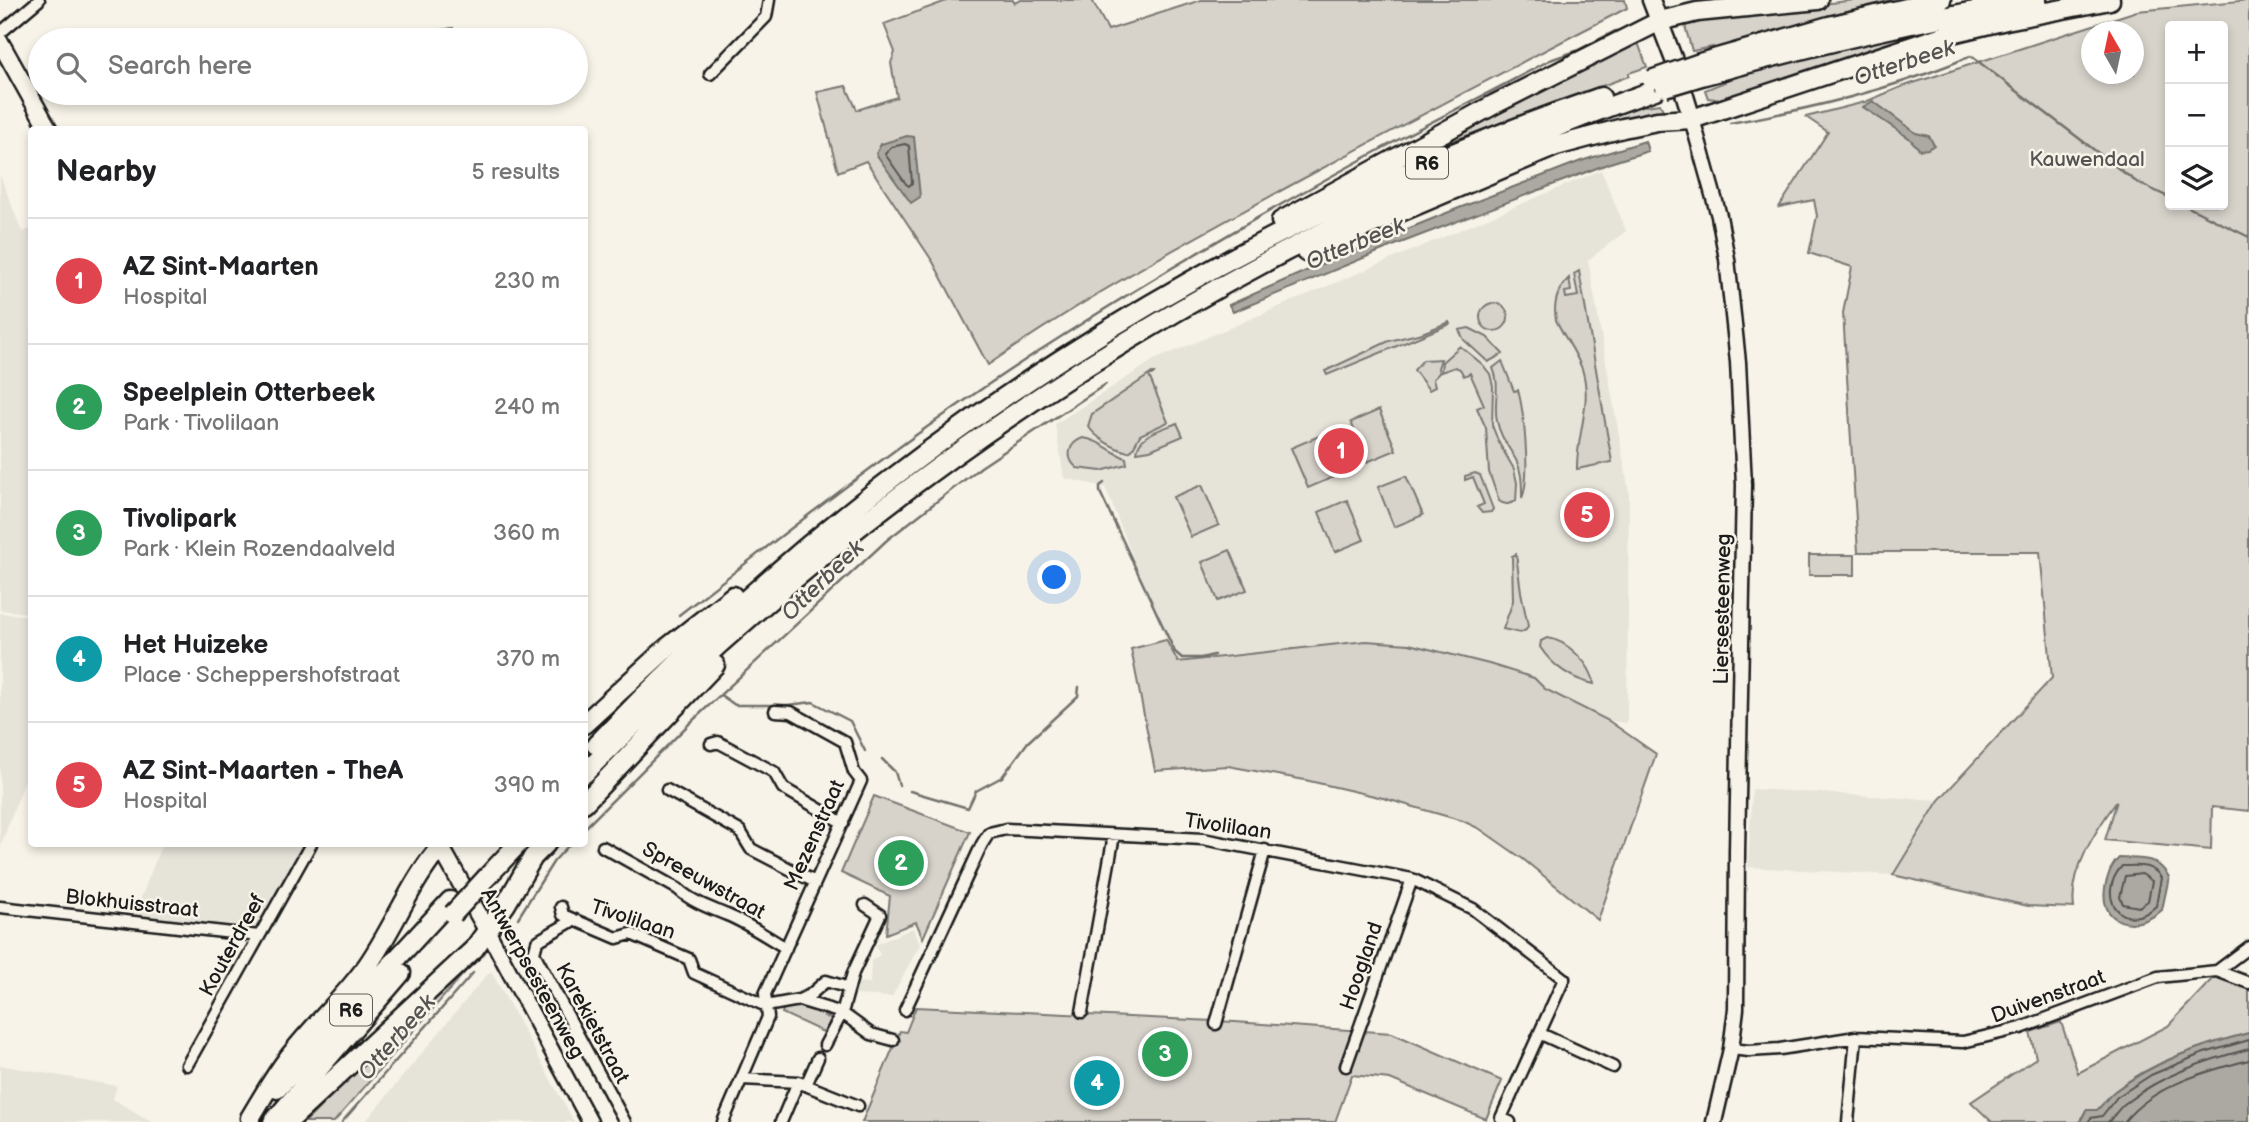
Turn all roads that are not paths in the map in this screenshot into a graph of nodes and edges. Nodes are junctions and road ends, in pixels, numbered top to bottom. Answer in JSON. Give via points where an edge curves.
{"nodes":[{"id":1,"x":38,"y":0,"type":"edge"},
{"id":2,"x":769,"y":0,"type":"edge"},
{"id":3,"x":1651,"y":0,"type":"edge"},
{"id":4,"x":1818,"y":0,"type":"edge"},
{"id":5,"x":1941,"y":0,"type":"edge"},
{"id":6,"x":2037,"y":0,"type":"edge"},
{"id":7,"x":2110,"y":0,"type":"edge"},
{"id":8,"x":1660,"y":21,"type":"junction"},
{"id":9,"x":0,"y":33,"type":"edge"},
{"id":10,"x":0,"y":41,"type":"edge"},
{"id":11,"x":1702,"y":69,"type":"junction"},
{"id":12,"x":710,"y":74,"type":"dead end"},
{"id":13,"x":28,"y":92,"type":"edge"},
{"id":14,"x":35,"y":105,"type":"edge"},
{"id":15,"x":1689,"y":110,"type":"junction"},
{"id":16,"x":47,"y":126,"type":"edge"},
{"id":17,"x":1217,"y":276,"type":"junction"},
{"id":18,"x":786,"y":563,"type":"junction"},
{"id":19,"x":735,"y":632,"type":"junction"},
{"id":20,"x":775,"y":711,"type":"dead end"},
{"id":21,"x":588,"y":720,"type":"edge"},
{"id":22,"x":711,"y":744,"type":"dead end"},
{"id":23,"x":588,"y":753,"type":"edge"},
{"id":24,"x":588,"y":770,"type":"edge"},
{"id":25,"x":667,"y":790,"type":"dead end"},
{"id":26,"x":588,"y":799,"type":"edge"},
{"id":27,"x":843,"y":823,"type":"junction"},
{"id":28,"x":1114,"y":835,"type":"junction"},
{"id":29,"x":309,"y":847,"type":"edge"},
{"id":30,"x":439,"y":847,"type":"edge"},
{"id":31,"x":443,"y":847,"type":"edge"},
{"id":32,"x":501,"y":847,"type":"edge"},
{"id":33,"x":514,"y":847,"type":"edge"},
{"id":34,"x":543,"y":847,"type":"edge"},
{"id":35,"x":603,"y":847,"type":"dead end"},
{"id":36,"x":1265,"y":850,"type":"junction"},
{"id":37,"x":484,"y":872,"type":"junction"},
{"id":38,"x":1412,"y":878,"type":"junction"},
{"id":39,"x":815,"y":882,"type":"junction"},
{"id":40,"x":865,"y":905,"type":"dead end"},
{"id":41,"x":0,"y":907,"type":"edge"},
{"id":42,"x":561,"y":907,"type":"dead end"},
{"id":43,"x":452,"y":908,"type":"junction"},
{"id":44,"x":574,"y":920,"type":"junction"},
{"id":45,"x":486,"y":930,"type":"junction"},
{"id":46,"x":259,"y":936,"type":"junction"},
{"id":47,"x":2249,"y":947,"type":"edge"},
{"id":48,"x":786,"y":948,"type":"junction"},
{"id":49,"x":2217,"y":971,"type":"junction"},
{"id":50,"x":2249,"y":983,"type":"edge"},
{"id":51,"x":849,"y":989,"type":"junction"},
{"id":52,"x":799,"y":1000,"type":"junction"},
{"id":53,"x":905,"y":1010,"type":"dead end"},
{"id":54,"x":767,"y":1011,"type":"junction"},
{"id":55,"x":1083,"y":1012,"type":"dead end"},
{"id":56,"x":842,"y":1013,"type":"junction"},
{"id":57,"x":1216,"y":1024,"type":"dead end"},
{"id":58,"x":1541,"y":1034,"type":"junction"},
{"id":59,"x":1856,"y":1037,"type":"junction"},
{"id":60,"x":893,"y":1040,"type":"dead end"},
{"id":61,"x":825,"y":1045,"type":"dead end"},
{"id":62,"x":1731,"y":1049,"type":"junction"},
{"id":63,"x":818,"y":1058,"type":"dead end"},
{"id":64,"x":187,"y":1065,"type":"dead end"},
{"id":65,"x":1346,"y":1066,"type":"dead end"},
{"id":66,"x":1613,"y":1066,"type":"dead end"},
{"id":67,"x":741,"y":1079,"type":"junction"},
{"id":68,"x":802,"y":1084,"type":"junction"},
{"id":69,"x":858,"y":1106,"type":"dead end"},
{"id":70,"x":248,"y":1120,"type":"edge"},
{"id":71,"x":273,"y":1122,"type":"edge"},
{"id":72,"x":288,"y":1122,"type":"edge"},
{"id":73,"x":590,"y":1122,"type":"edge"},
{"id":74,"x":625,"y":1122,"type":"edge"},
{"id":75,"x":723,"y":1122,"type":"edge"},
{"id":76,"x":781,"y":1122,"type":"edge"},
{"id":77,"x":1510,"y":1122,"type":"edge"},
{"id":78,"x":1714,"y":1122,"type":"edge"},
{"id":79,"x":1848,"y":1122,"type":"edge"}],
"edges":[{"from":1,"to":9,"type":"street"},
{"from":2,"to":12,"type":"street","via":[[766,17]]},
{"from":3,"to":8,"type":"main road"},
{"from":4,"to":8,"type":"highway","via":[[1697,12]]},
{"from":5,"to":11,"type":"highway","number":"R6","via":[[1829,26]]},
{"from":6,"to":11,"type":"highway","number":"R6"},
{"from":7,"to":15,"type":"highway","via":[[1952,33]]},
{"from":8,"to":15,"type":"main road"},
{"from":8,"to":17,"type":"highway","via":[[1299,209],[1228,252]]},
{"from":10,"to":13,"type":"main road"},
{"from":11,"to":17,"type":"highway","number":"R6","bridge":true,"via":[[1510,129],[1444,155],[1293,226]]},
{"from":14,"to":16,"type":"main road"},
{"from":15,"to":17,"type":"highway","via":[[1556,146],[1235,285]]},
{"from":15,"to":62,"type":"main road","name":"Liersesteenweg","via":[[1727,259],[1742,428],[1745,535],[1737,984]]},
{"from":17,"to":18,"type":"highway","number":"R6","via":[[1096,337],[1010,392],[923,454]]},
{"from":17,"to":19,"type":"highway","number":"R6","via":[[952,456],[837,544]]},
{"from":18,"to":21,"type":"highway","via":[[768,569],[713,610]]},
{"from":18,"to":23,"type":"highway","number":"R6","via":[[659,678]]},
{"from":19,"to":24,"type":"highway","number":"R6"},
{"from":19,"to":26,"type":"highway","via":[[724,654]]},
{"from":20,"to":27,"type":"street","name":"Mezenstraat","via":[[791,712],[845,742],[861,781]]},
{"from":22,"to":27,"type":"street","via":[[718,742],[774,772],[783,789]]},
{"from":25,"to":39,"type":"street","via":[[740,831],[751,849]]},
{"from":27,"to":39,"type":"street","name":"Mezenstraat"},
{"from":28,"to":36,"type":"street","name":"Tivolilaan","via":[[1203,839]]},
{"from":28,"to":53,"type":"street","name":"Tivolilaan","via":[[1006,829],[989,833]]},
{"from":28,"to":55,"type":"street"},
{"from":29,"to":46,"type":"street","name":"Kouterdreef"},
{"from":30,"to":70,"type":"highway","via":[[366,968],[293,1051]]},
{"from":31,"to":45,"type":"main road","name":"Antwerpsesteenweg"},
{"from":32,"to":37,"type":"highway","number":"R6"},
{"from":33,"to":37,"type":"highway","number":"R6"},
{"from":34,"to":45,"type":"highway"},
{"from":35,"to":48,"type":"street","name":"Spreeuwstraat"},
{"from":36,"to":38,"type":"street","name":"Tivolilaan"},
{"from":36,"to":57,"type":"street"},
{"from":37,"to":43,"type":"highway","number":"R6","bridge":true},
{"from":38,"to":58,"type":"street","name":"Tivolilaan","via":[[1473,909],[1564,979]]},
{"from":38,"to":65,"type":"street","name":"Hoogland"},
{"from":39,"to":48,"type":"street","name":"Mezenstraat"},
{"from":40,"to":51,"type":"street","via":[[880,915]]},
{"from":41,"to":46,"type":"street","name":"Blokhuisstraat"},
{"from":42,"to":44,"type":"street","name":"Tivolilaan","via":[[563,915]]},
{"from":43,"to":70,"type":"highway","number":"R6"},
{"from":43,"to":71,"type":"highway","number":"R6"},
{"from":44,"to":54,"type":"street","name":"Tivolilaan","via":[[617,938],[631,934],[689,959],[694,973]]},
{"from":44,"to":74,"type":"street","name":"Karekietstraat","via":[[537,942],[534,953]]},
{"from":45,"to":72,"type":"highway","via":[[474,948]]},
{"from":45,"to":73,"type":"main road","name":"Antwerpsesteenweg"},
{"from":46,"to":64,"type":"street","name":"Kouterdreef"},
{"from":47,"to":49,"type":"street"},
{"from":48,"to":54,"type":"street","name":"Mezenstraat","via":[[765,993]]},
{"from":49,"to":50,"type":"street","name":"Duivenstraat"},
{"from":49,"to":59,"type":"street","name":"Duivenstraat","via":[[2158,977],[2021,1028],[1964,1042]]},
{"from":51,"to":52,"type":"street","via":[[826,981]]},
{"from":51,"to":56,"type":"street"},
{"from":52,"to":54,"type":"street"},
{"from":52,"to":56,"type":"street"},
{"from":54,"to":67,"type":"street"},
{"from":56,"to":60,"type":"street","via":[[871,1034]]},
{"from":56,"to":61,"type":"street"},
{"from":58,"to":66,"type":"street"},
{"from":58,"to":77,"type":"street","name":"Tivolilaan","via":[[1501,1118]]},
{"from":59,"to":62,"type":"street","name":"Duivenstraat","via":[[1780,1049]]},
{"from":59,"to":79,"type":"street"},
{"from":62,"to":78,"type":"main road","name":"Liersesteenweg"},
{"from":63,"to":68,"type":"street"},
{"from":67,"to":68,"type":"street"},
{"from":67,"to":75,"type":"street"},
{"from":68,"to":69,"type":"street"},
{"from":68,"to":76,"type":"street"}]}
